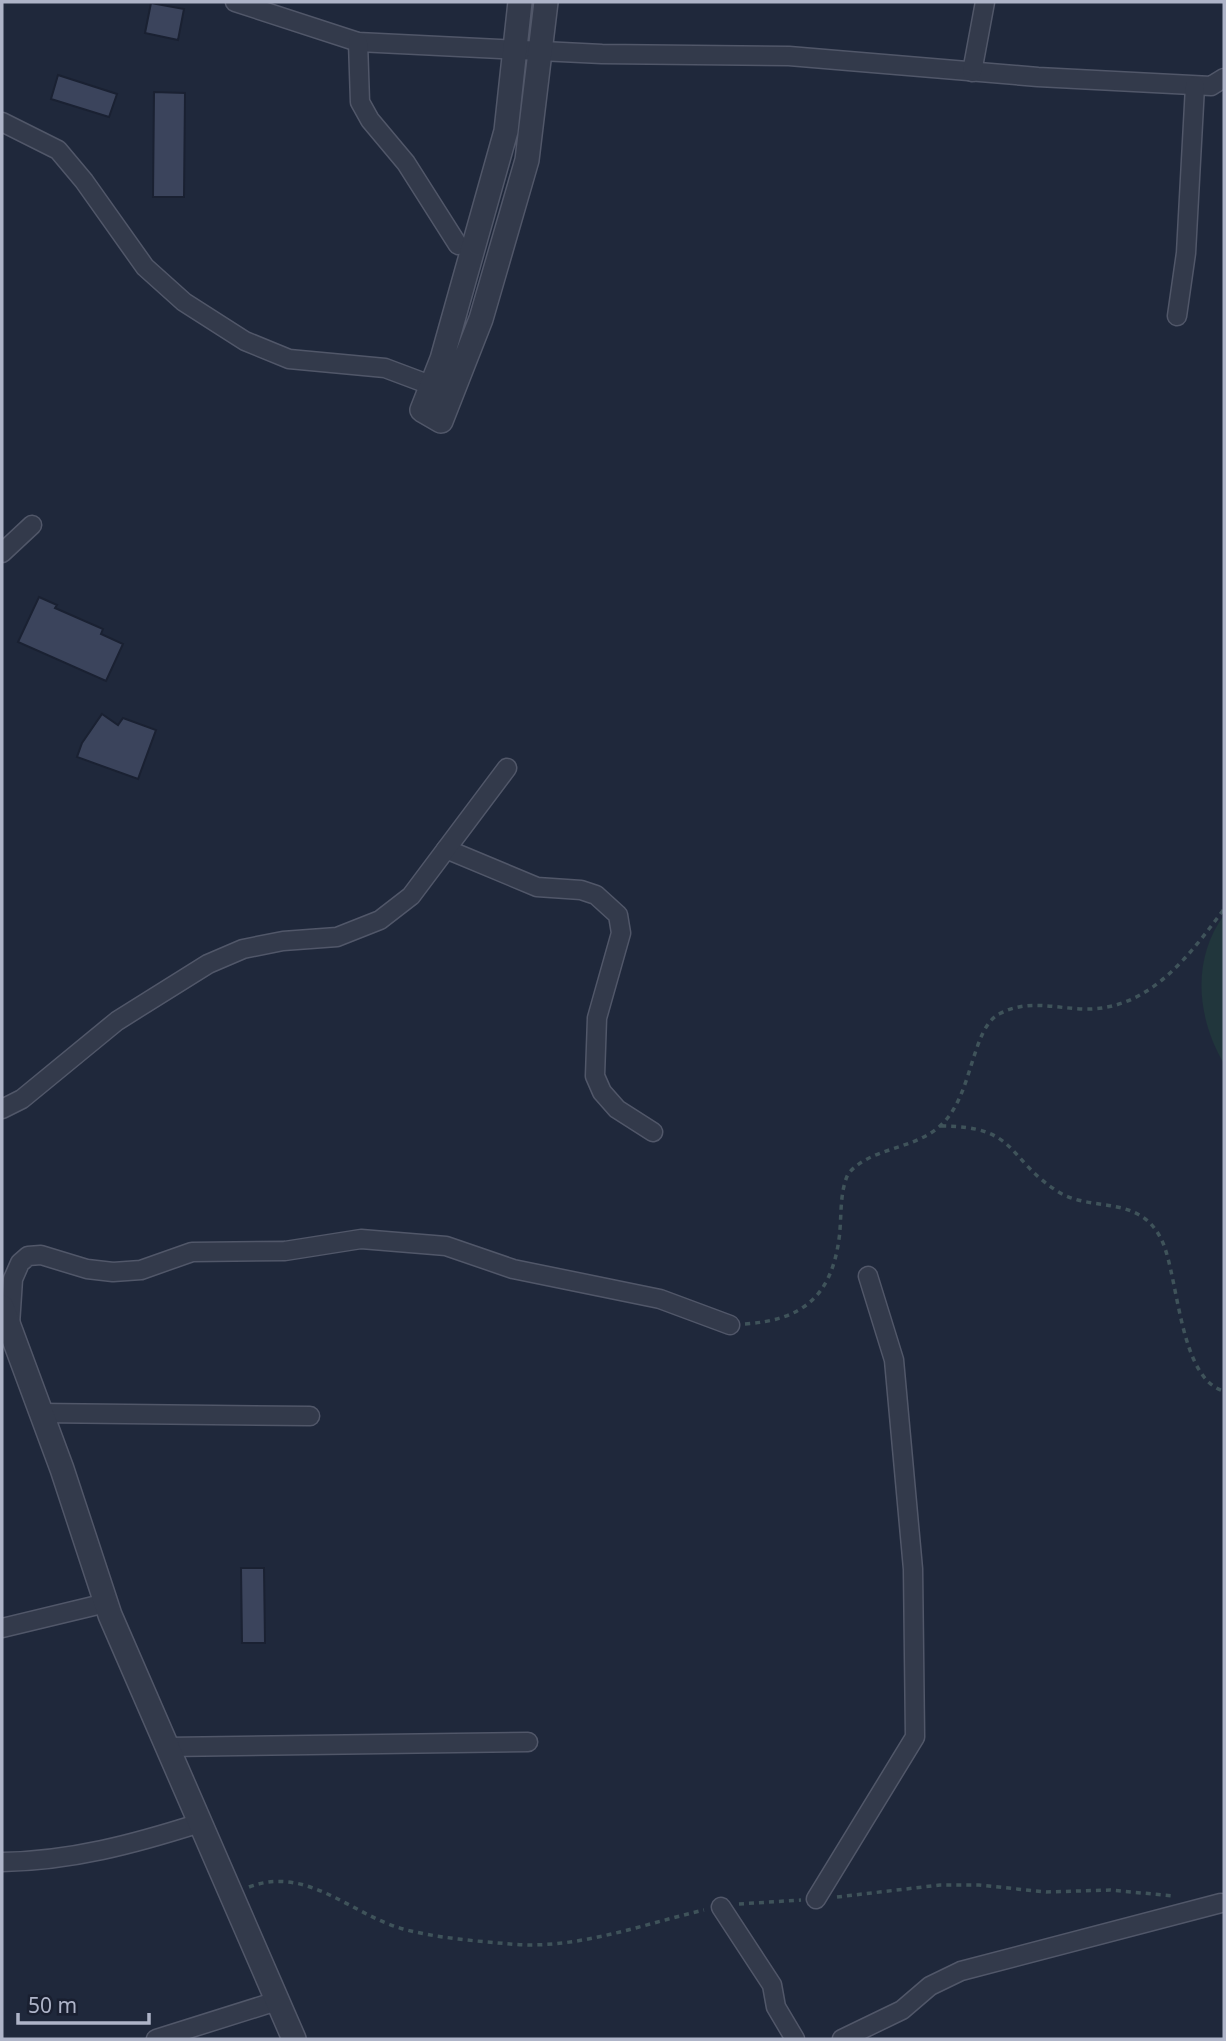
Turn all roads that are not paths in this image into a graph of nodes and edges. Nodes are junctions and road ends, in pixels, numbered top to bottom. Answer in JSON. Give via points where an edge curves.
{"nodes":[{"id":1,"x":235,"y":2,"type":"edge"},
{"id":2,"x":520,"y":2,"type":"edge"},
{"id":3,"x":546,"y":2,"type":"edge"},
{"id":4,"x":985,"y":2,"type":"edge"},
{"id":5,"x":358,"y":42,"type":"junction"},
{"id":6,"x":516,"y":50,"type":"junction"},
{"id":7,"x":542,"y":51,"type":"junction"},
{"id":8,"x":972,"y":72,"type":"junction"},
{"id":9,"x":1224,"y":78,"type":"edge"},
{"id":10,"x":1195,"y":86,"type":"junction"},
{"id":11,"x":2,"y":122,"type":"edge"},
{"id":12,"x":458,"y":245,"type":"dead end"},
{"id":13,"x":1177,"y":316,"type":"dead end"},
{"id":14,"x":431,"y":385,"type":"junction"},
{"id":15,"x":32,"y":525,"type":"dead end"},
{"id":16,"x":2,"y":552,"type":"edge"},
{"id":17,"x":507,"y":768,"type":"dead end"},
{"id":18,"x":446,"y":849,"type":"junction"},
{"id":19,"x":2,"y":1109,"type":"edge"},
{"id":20,"x":653,"y":1132,"type":"dead end"},
{"id":21,"x":868,"y":1276,"type":"dead end"},
{"id":22,"x":6,"y":1318,"type":"edge"},
{"id":23,"x":730,"y":1325,"type":"road end"},
{"id":24,"x":40,"y":1413,"type":"junction"},
{"id":25,"x":310,"y":1416,"type":"dead end"},
{"id":26,"x":106,"y":1604,"type":"junction"},
{"id":27,"x":2,"y":1628,"type":"edge"},
{"id":28,"x":528,"y":1742,"type":"dead end"},
{"id":29,"x":167,"y":1747,"type":"junction"},
{"id":30,"x":200,"y":1824,"type":"junction"},
{"id":31,"x":2,"y":1862,"type":"edge"},
{"id":32,"x":816,"y":1899,"type":"dead end"},
{"id":33,"x":1221,"y":1903,"type":"dead end"},
{"id":34,"x":721,"y":1907,"type":"dead end"},
{"id":35,"x":277,"y":2001,"type":"junction"},
{"id":36,"x":156,"y":2039,"type":"edge"},
{"id":37,"x":294,"y":2039,"type":"edge"},
{"id":38,"x":794,"y":2039,"type":"edge"},
{"id":39,"x":842,"y":2039,"type":"edge"}],
"edges":[{"from":1,"to":5,"type":"street"},
{"from":2,"to":6,"type":"street"},
{"from":3,"to":7,"type":"street"},
{"from":4,"to":8,"type":"street"},
{"from":5,"to":6,"type":"street"},
{"from":5,"to":12,"type":"street","via":[[360,102]]},
{"from":6,"to":7,"type":"street"},
{"from":6,"to":14,"type":"street","via":[[506,131]]},
{"from":7,"to":8,"type":"street","via":[[789,56]]},
{"from":7,"to":14,"type":"street","via":[[527,160],[481,319],[441,421],[422,410]]},
{"from":8,"to":10,"type":"street"},
{"from":9,"to":10,"type":"street","via":[[1210,86]]},
{"from":10,"to":13,"type":"street","via":[[1186,253]]},
{"from":11,"to":14,"type":"street","via":[[58,150],[145,267],[184,302],[246,341],[289,359],[384,368]]},
{"from":15,"to":16,"type":"street"},
{"from":17,"to":18,"type":"street"},
{"from":18,"to":19,"type":"street","via":[[411,896],[380,920],[337,937],[243,949],[208,964],[117,1021],[22,1099]]},
{"from":18,"to":20,"type":"street","via":[[537,887],[596,895],[618,915],[621,933],[597,1018],[594,1076],[617,1109]]},
{"from":21,"to":32,"type":"street","via":[[894,1360],[913,1569],[915,1737]]},
{"from":22,"to":23,"type":"street","via":[[13,1279],[28,1256],[113,1272],[141,1270],[192,1252],[285,1251],[361,1239],[446,1246],[513,1269],[660,1298]]},
{"from":22,"to":24,"type":"street"},
{"from":24,"to":25,"type":"street"},
{"from":24,"to":26,"type":"street"},
{"from":26,"to":27,"type":"street"},
{"from":26,"to":29,"type":"street"},
{"from":28,"to":29,"type":"street"},
{"from":29,"to":30,"type":"street"},
{"from":30,"to":31,"type":"street","via":[[78,1857]]},
{"from":30,"to":35,"type":"street"},
{"from":33,"to":39,"type":"street","via":[[961,1971],[930,1986],[902,2010]]},
{"from":34,"to":38,"type":"street","via":[[772,1985],[776,2007]]},
{"from":35,"to":36,"type":"street"},
{"from":35,"to":37,"type":"street"}]}
